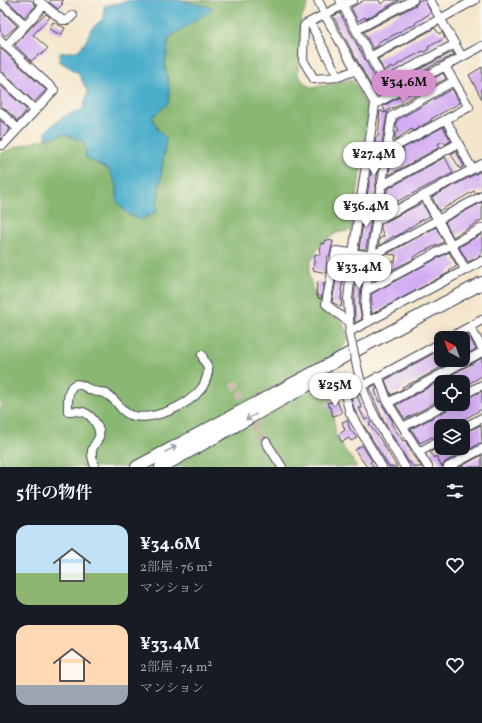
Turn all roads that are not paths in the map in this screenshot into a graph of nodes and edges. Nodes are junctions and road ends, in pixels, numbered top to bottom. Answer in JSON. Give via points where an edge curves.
{"nodes":[{"id":1,"x":318,"y":0,"type":"edge"},
{"id":2,"x":353,"y":0,"type":"edge"},
{"id":3,"x":414,"y":0,"type":"edge"},
{"id":4,"x":430,"y":0,"type":"edge"},
{"id":5,"x":475,"y":0,"type":"edge"},
{"id":6,"x":0,"y":2,"type":"edge"},
{"id":7,"x":41,"y":3,"type":"edge"},
{"id":8,"x":341,"y":3,"type":"edge"},
{"id":9,"x":72,"y":15,"type":"dead end"},
{"id":10,"x":325,"y":15,"type":"junction"},
{"id":11,"x":440,"y":19,"type":"junction"},
{"id":12,"x":310,"y":22,"type":"junction"},
{"id":13,"x":26,"y":25,"type":"junction"},
{"id":14,"x":356,"y":30,"type":"junction"},
{"id":15,"x":3,"y":43,"type":"edge"},
{"id":16,"x":454,"y":44,"type":"junction"},
{"id":17,"x":482,"y":46,"type":"edge"},
{"id":18,"x":370,"y":57,"type":"junction"},
{"id":19,"x":462,"y":57,"type":"junction"},
{"id":20,"x":445,"y":66,"type":"junction"},
{"id":21,"x":356,"y":70,"type":"junction"},
{"id":22,"x":0,"y":77,"type":"edge"},
{"id":23,"x":338,"y":77,"type":"junction"},
{"id":24,"x":454,"y":81,"type":"junction"},
{"id":25,"x":384,"y":82,"type":"junction"},
{"id":26,"x":391,"y":95,"type":"junction"},
{"id":27,"x":375,"y":104,"type":"junction"},
{"id":28,"x":36,"y":110,"type":"junction"},
{"id":29,"x":0,"y":112,"type":"edge"},
{"id":30,"x":446,"y":120,"type":"junction"},
{"id":31,"x":18,"y":129,"type":"junction"},
{"id":32,"x":459,"y":144,"type":"junction"},
{"id":33,"x":0,"y":145,"type":"edge"},
{"id":34,"x":368,"y":147,"type":"junction"},
{"id":35,"x":387,"y":151,"type":"junction"},
{"id":36,"x":482,"y":164,"type":"edge"},
{"id":37,"x":472,"y":169,"type":"junction"},
{"id":38,"x":381,"y":186,"type":"junction"},
{"id":39,"x":424,"y":195,"type":"junction"},
{"id":40,"x":482,"y":196,"type":"edge"},
{"id":41,"x":376,"y":220,"type":"junction"},
{"id":42,"x":438,"y":220,"type":"junction"},
{"id":43,"x":482,"y":228,"type":"edge"},
{"id":44,"x":451,"y":244,"type":"junction"},
{"id":45,"x":353,"y":253,"type":"junction"},
{"id":46,"x":371,"y":254,"type":"junction"},
{"id":47,"x":482,"y":261,"type":"edge"},
{"id":48,"x":465,"y":270,"type":"junction"},
{"id":49,"x":482,"y":283,"type":"edge"},
{"id":50,"x":366,"y":291,"type":"junction"},
{"id":51,"x":482,"y":292,"type":"edge"},
{"id":52,"x":482,"y":320,"type":"edge"},
{"id":53,"x":348,"y":322,"type":"junction"},
{"id":54,"x":368,"y":322,"type":"junction"},
{"id":55,"x":470,"y":327,"type":"junction"},
{"id":56,"x":462,"y":331,"type":"edge"},
{"id":57,"x":350,"y":335,"type":"junction"},
{"id":58,"x":434,"y":347,"type":"edge"},
{"id":59,"x":482,"y":348,"type":"edge"},
{"id":60,"x":482,"y":352,"type":"edge"},
{"id":61,"x":202,"y":355,"type":"dead end"},
{"id":62,"x":378,"y":376,"type":"junction"},
{"id":63,"x":361,"y":382,"type":"junction"},
{"id":64,"x":482,"y":385,"type":"edge"},
{"id":65,"x":470,"y":391,"type":"edge"},
{"id":66,"x":388,"y":403,"type":"junction"},
{"id":67,"x":434,"y":410,"type":"edge"},
{"id":68,"x":482,"y":418,"type":"edge"},
{"id":69,"x":470,"y":424,"type":"edge"},
{"id":70,"x":403,"y":427,"type":"junction"},
{"id":71,"x":266,"y":442,"type":"tunnel mouth"},
{"id":72,"x":434,"y":444,"type":"edge"},
{"id":73,"x":482,"y":449,"type":"edge"},
{"id":74,"x":419,"y":452,"type":"junction"},
{"id":75,"x":95,"y":467,"type":"edge"},
{"id":76,"x":137,"y":467,"type":"edge"},
{"id":77,"x":161,"y":467,"type":"edge"},
{"id":78,"x":282,"y":467,"type":"edge"},
{"id":79,"x":382,"y":467,"type":"edge"},
{"id":80,"x":405,"y":467,"type":"edge"},
{"id":81,"x":428,"y":467,"type":"edge"},
{"id":82,"x":448,"y":467,"type":"edge"}],
"edges":[{"from":1,"to":10,"type":"street"},
{"from":2,"to":8,"type":"street"},
{"from":3,"to":14,"type":"street"},
{"from":4,"to":11,"type":"street"},
{"from":5,"to":11,"type":"street"},
{"from":6,"to":13,"type":"street"},
{"from":7,"to":9,"type":"street","via":[[62,20],[68,20]]},
{"from":7,"to":13,"type":"street"},
{"from":8,"to":10,"type":"street"},
{"from":8,"to":14,"type":"street"},
{"from":10,"to":12,"type":"street"},
{"from":10,"to":21,"type":"street"},
{"from":11,"to":16,"type":"street"},
{"from":11,"to":18,"type":"street"},
{"from":12,"to":23,"type":"street"},
{"from":12,"to":23,"type":"street","via":[[304,26],[303,60],[314,79]]},
{"from":13,"to":15,"type":"street"},
{"from":14,"to":18,"type":"street"},
{"from":15,"to":28,"type":"street","via":[[54,90]]},
{"from":16,"to":19,"type":"street"},
{"from":16,"to":25,"type":"street"},
{"from":17,"to":19,"type":"street"},
{"from":18,"to":25,"type":"street"},
{"from":19,"to":20,"type":"street"},
{"from":20,"to":24,"type":"street"},
{"from":20,"to":26,"type":"street"},
{"from":21,"to":23,"type":"street"},
{"from":21,"to":27,"type":"street"},
{"from":22,"to":28,"type":"street"},
{"from":24,"to":30,"type":"street","via":[[469,107]]},
{"from":24,"to":35,"type":"street","via":[[392,116]]},
{"from":25,"to":26,"type":"street"},
{"from":26,"to":27,"type":"street"},
{"from":27,"to":34,"type":"street"},
{"from":28,"to":31,"type":"street"},
{"from":29,"to":31,"type":"street"},
{"from":30,"to":32,"type":"street"},
{"from":30,"to":35,"type":"street"},
{"from":31,"to":33,"type":"street"},
{"from":32,"to":37,"type":"street"},
{"from":32,"to":38,"type":"street"},
{"from":34,"to":35,"type":"street"},
{"from":34,"to":45,"type":"street"},
{"from":35,"to":38,"type":"street"},
{"from":36,"to":37,"type":"street"},
{"from":37,"to":39,"type":"street"},
{"from":38,"to":41,"type":"street"},
{"from":39,"to":41,"type":"street"},
{"from":39,"to":42,"type":"street"},
{"from":40,"to":42,"type":"street"},
{"from":41,"to":46,"type":"street"},
{"from":42,"to":44,"type":"street"},
{"from":42,"to":46,"type":"street"},
{"from":43,"to":44,"type":"street"},
{"from":44,"to":48,"type":"street"},
{"from":44,"to":50,"type":"street"},
{"from":45,"to":46,"type":"street"},
{"from":45,"to":53,"type":"street"},
{"from":45,"to":53,"type":"street","via":[[336,251],[326,304]]},
{"from":46,"to":50,"type":"street"},
{"from":47,"to":48,"type":"street"},
{"from":48,"to":54,"type":"street"},
{"from":76,"to":49,"type":"highway","one_way":true},
{"from":50,"to":54,"type":"street","via":[[365,308]]},
{"from":51,"to":77,"type":"highway","one_way":true},
{"from":52,"to":55,"type":"street"},
{"from":53,"to":57,"type":"street"},
{"from":54,"to":57,"type":"street"},
{"from":55,"to":56,"type":"street"},
{"from":55,"to":59,"type":"street"},
{"from":57,"to":63,"type":"street","bridge":true},
{"from":58,"to":62,"type":"street"},
{"from":60,"to":66,"type":"street"},
{"from":61,"to":75,"type":"street","via":[[208,368],[202,388],[184,403],[159,415],[132,416],[105,393],[92,391],[77,384],[72,386],[68,411],[88,414],[98,429],[98,440],[92,451]]},
{"from":62,"to":63,"type":"street"},
{"from":62,"to":66,"type":"street"},
{"from":63,"to":79,"type":"street","via":[[345,395],[350,413]]},
{"from":63,"to":80,"type":"street","via":[[378,423]]},
{"from":64,"to":65,"type":"street"},
{"from":66,"to":70,"type":"street"},
{"from":67,"to":70,"type":"street"},
{"from":68,"to":69,"type":"street"},
{"from":70,"to":74,"type":"street"},
{"from":71,"to":78,"type":"street"},
{"from":72,"to":74,"type":"street"},
{"from":73,"to":82,"type":"street"},
{"from":74,"to":81,"type":"street"}]}
